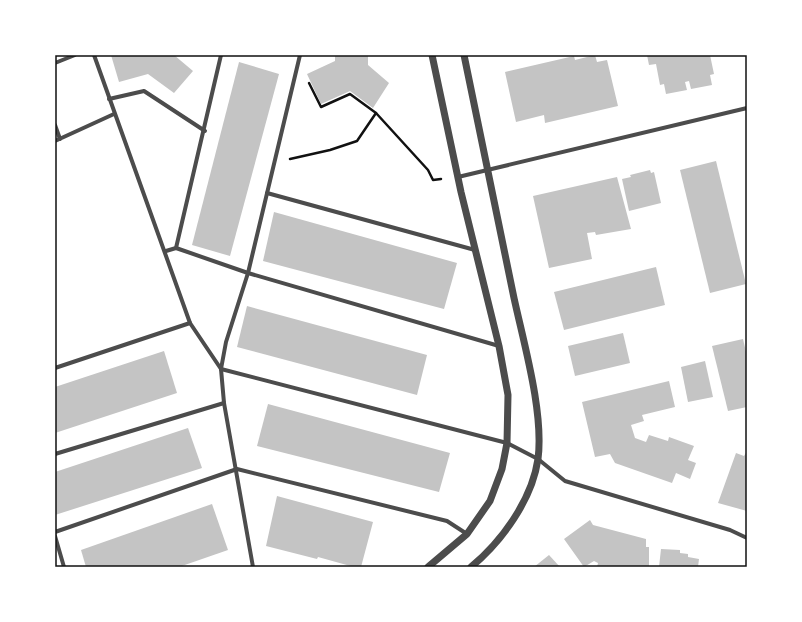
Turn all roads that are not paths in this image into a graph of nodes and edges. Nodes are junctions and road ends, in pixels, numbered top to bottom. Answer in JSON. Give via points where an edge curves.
{"nodes":[{"id":1,"x":75,"y":55,"type":"edge"},
{"id":2,"x":94,"y":55,"type":"edge"},
{"id":3,"x":221,"y":55,"type":"edge"},
{"id":4,"x":300,"y":55,"type":"edge"},
{"id":5,"x":432,"y":55,"type":"edge"},
{"id":6,"x":464,"y":55,"type":"edge"},
{"id":7,"x":55,"y":63,"type":"edge"},
{"id":8,"x":109,"y":99,"type":"junction"},
{"id":9,"x":747,"y":108,"type":"edge"},
{"id":10,"x":114,"y":114,"type":"junction"},
{"id":11,"x":55,"y":125,"type":"edge"},
{"id":12,"x":205,"y":131,"type":"junction"},
{"id":13,"x":60,"y":139,"type":"junction"},
{"id":14,"x":55,"y":141,"type":"edge"},
{"id":15,"x":487,"y":170,"type":"junction"},
{"id":16,"x":458,"y":178,"type":"junction"},
{"id":17,"x":268,"y":193,"type":"junction"},
{"id":18,"x":176,"y":248,"type":"junction"},
{"id":19,"x":475,"y":250,"type":"junction"},
{"id":20,"x":166,"y":252,"type":"junction"},
{"id":21,"x":248,"y":273,"type":"junction"},
{"id":22,"x":190,"y":323,"type":"junction"},
{"id":23,"x":499,"y":346,"type":"junction"},
{"id":24,"x":55,"y":368,"type":"edge"},
{"id":25,"x":221,"y":369,"type":"junction"},
{"id":26,"x":224,"y":403,"type":"junction"},
{"id":27,"x":507,"y":443,"type":"junction"},
{"id":28,"x":55,"y":454,"type":"edge"},
{"id":29,"x":538,"y":459,"type":"junction"},
{"id":30,"x":237,"y":469,"type":"junction"},
{"id":31,"x":55,"y":532,"type":"edge"},
{"id":32,"x":467,"y":534,"type":"junction"},
{"id":33,"x":55,"y":536,"type":"edge"},
{"id":34,"x":747,"y":538,"type":"edge"},
{"id":35,"x":64,"y":567,"type":"edge"},
{"id":36,"x":254,"y":567,"type":"edge"},
{"id":37,"x":428,"y":567,"type":"edge"},
{"id":38,"x":470,"y":567,"type":"edge"}],
"edges":[{"from":1,"to":7,"type":"street"},
{"from":2,"to":8,"type":"street"},
{"from":3,"to":12,"type":"street"},
{"from":4,"to":17,"type":"street"},
{"from":5,"to":16,"type":"street"},
{"from":6,"to":15,"type":"street"},
{"from":8,"to":10,"type":"street"},
{"from":8,"to":12,"type":"street","via":[[144,91]]},
{"from":9,"to":15,"type":"street"},
{"from":10,"to":13,"type":"street"},
{"from":10,"to":20,"type":"street"},
{"from":11,"to":13,"type":"street"},
{"from":12,"to":18,"type":"street"},
{"from":13,"to":14,"type":"street"},
{"from":15,"to":16,"type":"street"},
{"from":15,"to":29,"type":"street","via":[[532,382],[538,426]]},
{"from":16,"to":19,"type":"street"},
{"from":17,"to":19,"type":"street"},
{"from":17,"to":21,"type":"street"},
{"from":18,"to":20,"type":"street"},
{"from":18,"to":21,"type":"street"},
{"from":19,"to":23,"type":"street"},
{"from":20,"to":22,"type":"street"},
{"from":21,"to":23,"type":"street"},
{"from":21,"to":25,"type":"street","via":[[226,342]]},
{"from":22,"to":24,"type":"street"},
{"from":22,"to":25,"type":"street"},
{"from":23,"to":27,"type":"street","via":[[508,395]]},
{"from":25,"to":26,"type":"street"},
{"from":25,"to":27,"type":"street"},
{"from":26,"to":28,"type":"street"},
{"from":26,"to":30,"type":"street"},
{"from":27,"to":29,"type":"street"},
{"from":27,"to":32,"type":"street","via":[[502,468],[490,501]]},
{"from":29,"to":34,"type":"street","via":[[565,481],[730,530]]},
{"from":29,"to":38,"type":"street","via":[[527,499],[489,552]]},
{"from":30,"to":31,"type":"street"},
{"from":30,"to":32,"type":"street","via":[[447,521]]},
{"from":30,"to":36,"type":"street"},
{"from":32,"to":37,"type":"street"},
{"from":33,"to":35,"type":"street"}]}
